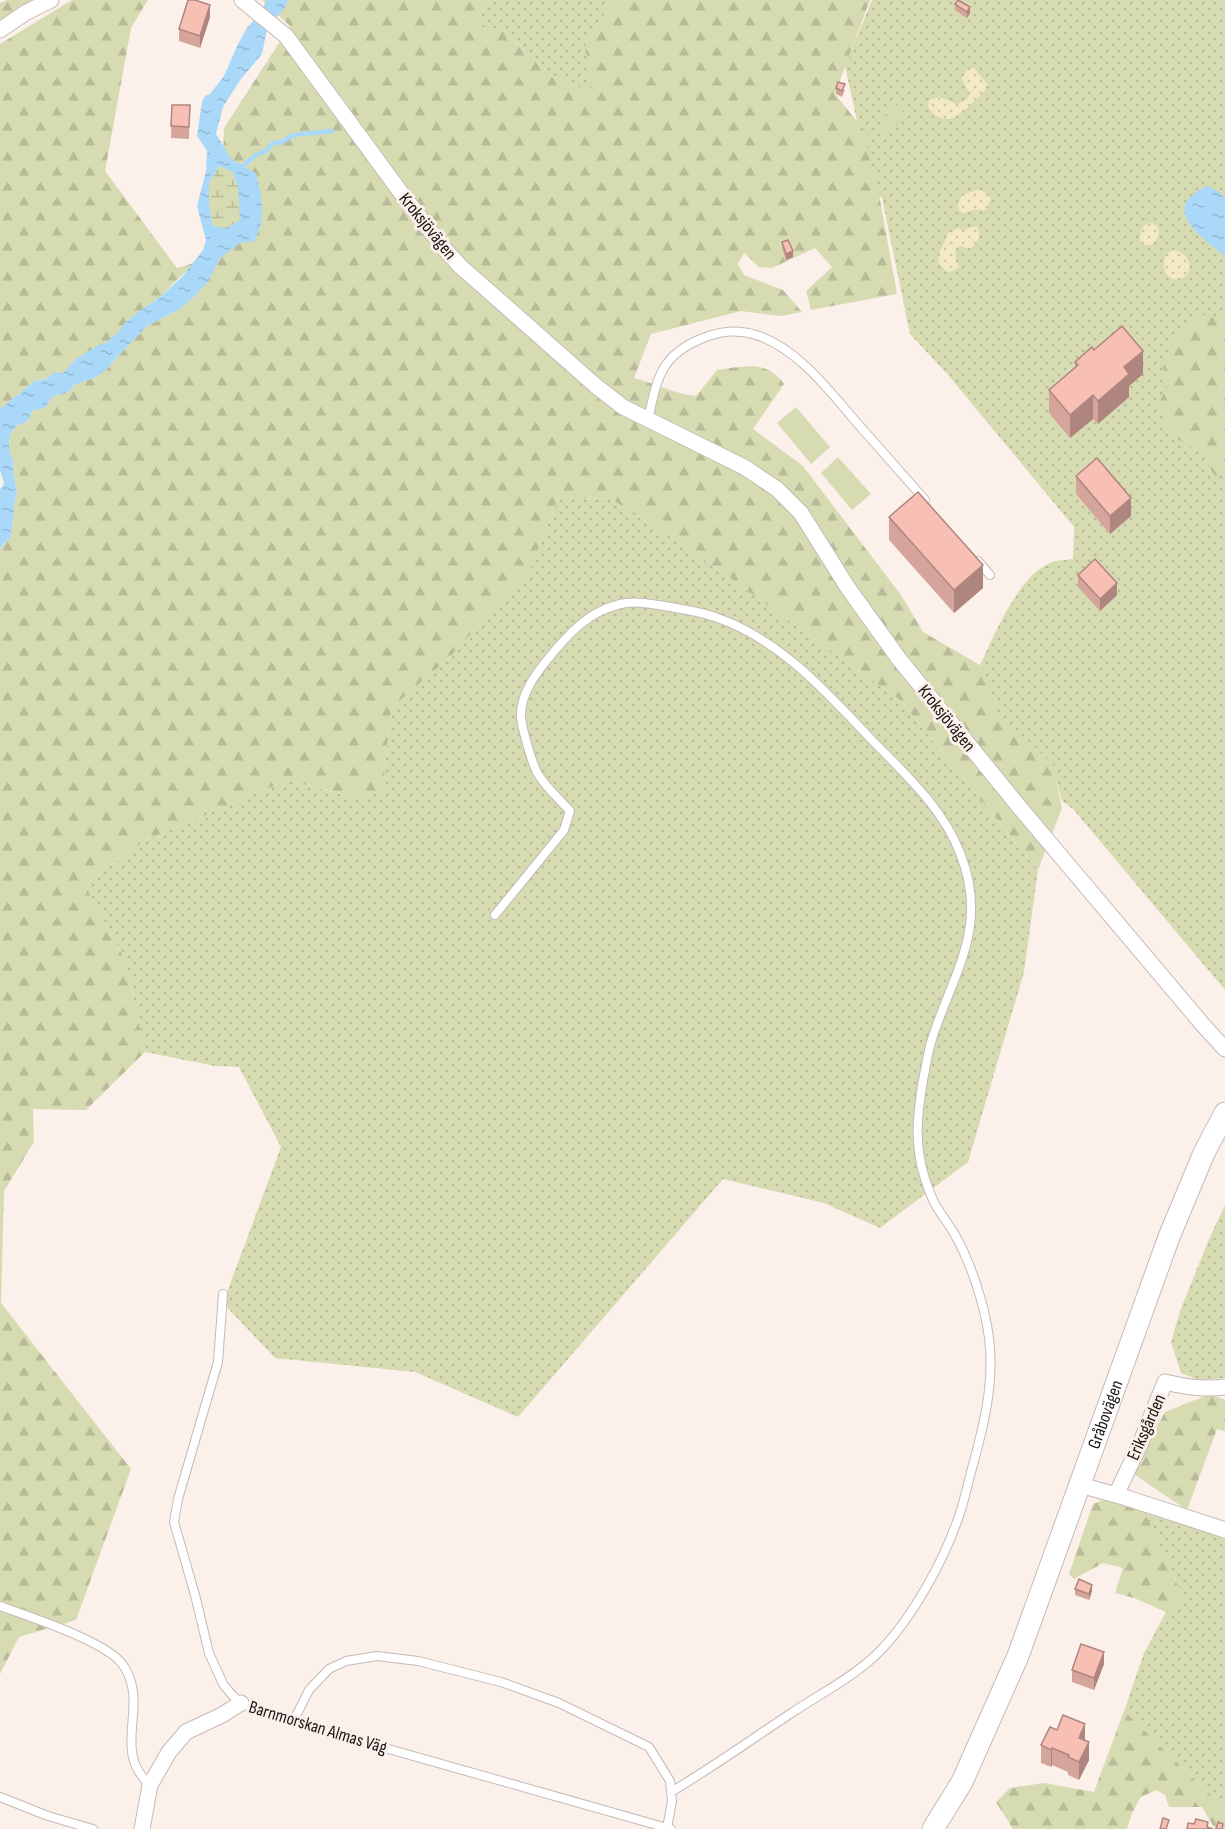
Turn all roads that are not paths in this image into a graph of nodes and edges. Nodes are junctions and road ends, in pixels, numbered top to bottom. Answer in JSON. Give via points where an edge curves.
{"nodes":[{"id":1,"x":51,"y":0,"type":"edge"},
{"id":2,"x":246,"y":3,"type":"edge"},
{"id":3,"x":0,"y":30,"type":"edge"},
{"id":4,"x":648,"y":420,"type":"junction"},
{"id":5,"x":933,"y":509,"type":"edge"},
{"id":6,"x":974,"y":557,"type":"edge"},
{"id":7,"x":990,"y":575,"type":"dead end"},
{"id":8,"x":495,"y":915,"type":"dead end"},
{"id":9,"x":1225,"y":1049,"type":"edge"},
{"id":10,"x":1225,"y":1113,"type":"edge"},
{"id":11,"x":223,"y":1294,"type":"dead end"},
{"id":12,"x":1225,"y":1388,"type":"edge"},
{"id":13,"x":1080,"y":1485,"type":"junction"},
{"id":14,"x":1116,"y":1494,"type":"junction"},
{"id":15,"x":1225,"y":1530,"type":"edge"},
{"id":16,"x":0,"y":1605,"type":"edge"},
{"id":17,"x":242,"y":1703,"type":"junction"},
{"id":18,"x":991,"y":1716,"type":"junction"},
{"id":19,"x":293,"y":1722,"type":"junction"},
{"id":20,"x":150,"y":1785,"type":"junction"},
{"id":21,"x":671,"y":1792,"type":"junction"},
{"id":22,"x":0,"y":1797,"type":"edge"},
{"id":23,"x":669,"y":1828,"type":"edge"},
{"id":24,"x":93,"y":1829,"type":"edge"},
{"id":25,"x":142,"y":1829,"type":"edge"},
{"id":26,"x":922,"y":1829,"type":"edge"},
{"id":27,"x":933,"y":1829,"type":"edge"}],
"edges":[{"from":1,"to":3,"type":"street"},
{"from":2,"to":4,"type":"street","name":"Kroksjövägen","via":[[286,36],[460,266],[596,386]]},
{"from":4,"to":5,"type":"lane","via":[[656,384],[667,362],[684,348],[721,332],[758,336],[786,350],[816,376]]},
{"from":4,"to":9,"type":"street","name":"Kroksjövägen","via":[[744,467],[777,489],[801,513],[899,659]]},
{"from":6,"to":7,"type":"lane"},
{"from":8,"to":21,"type":"lane","via":[[564,830],[570,811],[537,775],[520,713],[527,690],[554,651],[590,616],[628,603],[718,617],[776,648],[805,672],[941,817],[962,857],[970,892],[969,939],[932,1039],[917,1115],[924,1176],[934,1202],[972,1269],[989,1336],[988,1400],[959,1516],[935,1572],[881,1650],[843,1681]]},
{"from":10,"to":13,"type":"main road","name":"Gråbovägen","via":[[1169,1237]]},
{"from":11,"to":17,"type":"lane","name":"Barnmorskan Almas Väg","via":[[218,1362],[174,1522],[209,1653],[223,1684]]},
{"from":12,"to":14,"type":"street","name":"Eriksgården","via":[[1184,1387],[1165,1382]]},
{"from":13,"to":14,"type":"street"},
{"from":13,"to":18,"type":"main road","name":"Gråbovägen","via":[[1018,1656]]},
{"from":14,"to":15,"type":"street"},
{"from":16,"to":20,"type":"lane","via":[[85,1639],[109,1651],[123,1664],[134,1704],[130,1752],[142,1778]]},
{"from":17,"to":19,"type":"lane","name":"Barnmorskan Almas Väg"},
{"from":17,"to":20,"type":"street","via":[[186,1732]]},
{"from":18,"to":26,"type":"main road","name":"Gråbovägen"},
{"from":18,"to":27,"type":"main road","name":"Gråbovägen","via":[[962,1782]]},
{"from":19,"to":21,"type":"lane","via":[[309,1690],[329,1669],[346,1661],[377,1656],[418,1661],[549,1699],[650,1747],[670,1781]]},
{"from":19,"to":23,"type":"lane","name":"Barnmorskan Almas Väg"},
{"from":20,"to":25,"type":"street"},
{"from":21,"to":23,"type":"lane"},
{"from":22,"to":24,"type":"lane"}]}
